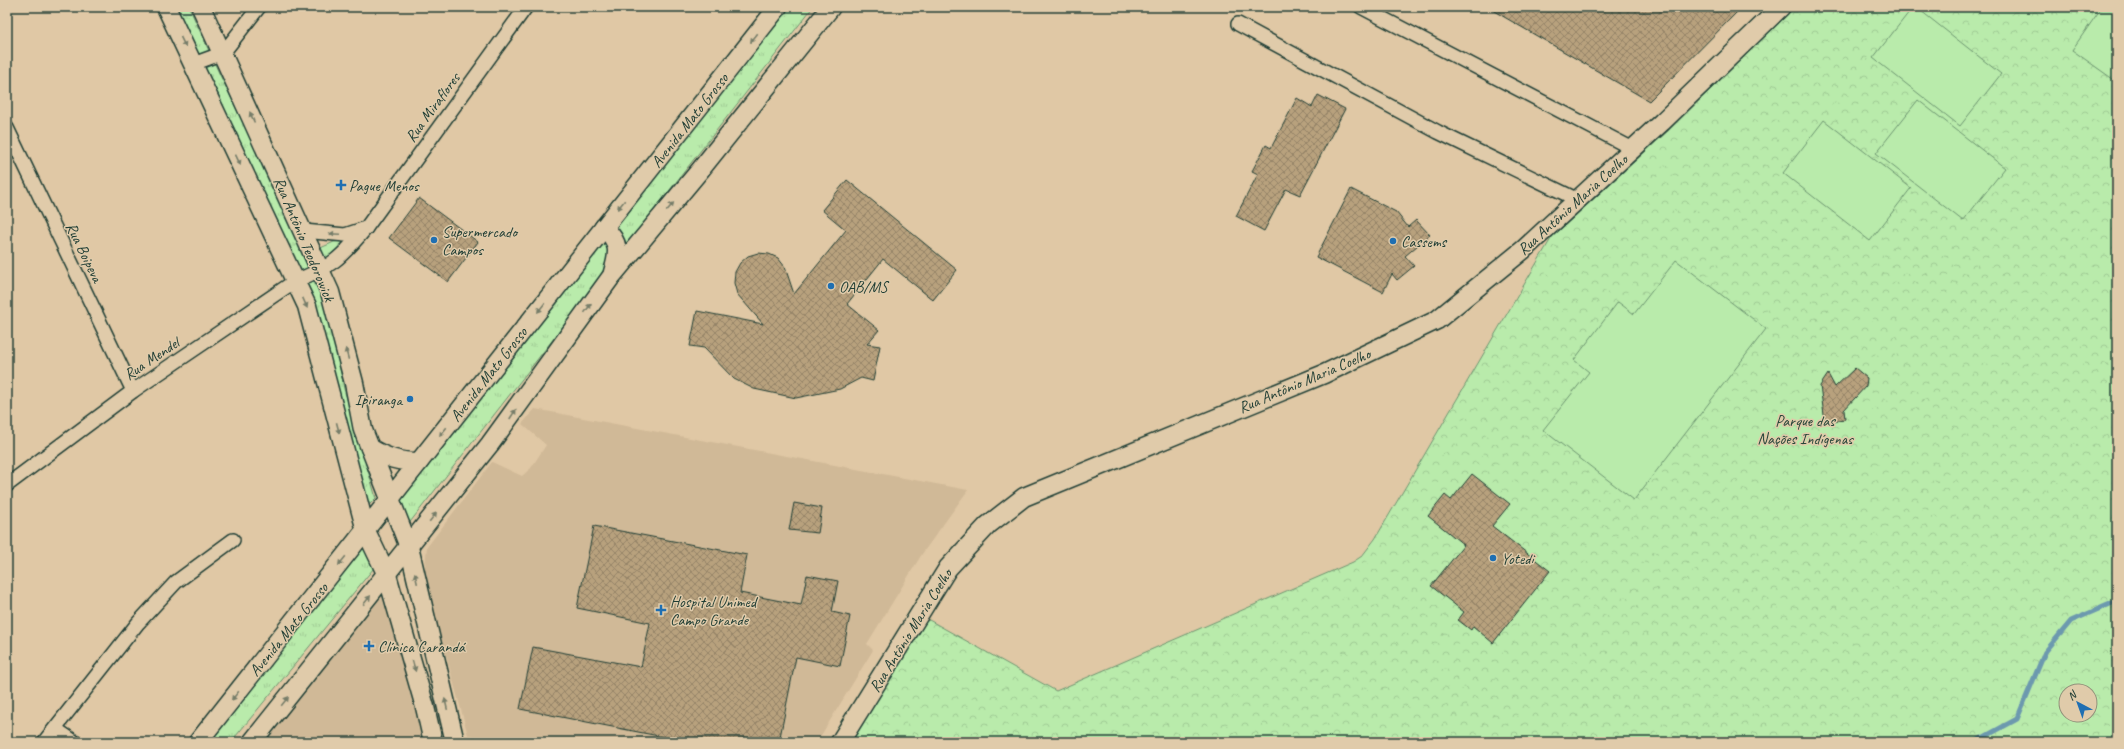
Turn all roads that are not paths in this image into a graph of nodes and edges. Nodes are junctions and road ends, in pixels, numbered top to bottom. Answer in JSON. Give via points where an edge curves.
{"nodes":[{"id":1,"x":166,"y":7,"type":"edge"},
{"id":2,"x":202,"y":7,"type":"edge"},
{"id":3,"x":259,"y":7,"type":"edge"},
{"id":4,"x":526,"y":7,"type":"edge"},
{"id":5,"x":778,"y":7,"type":"edge"},
{"id":6,"x":831,"y":7,"type":"edge"},
{"id":7,"x":1361,"y":7,"type":"edge"},
{"id":8,"x":1781,"y":7,"type":"edge"},
{"id":9,"x":1238,"y":24,"type":"dead end"},
{"id":10,"x":223,"y":53,"type":"junction"},
{"id":11,"x":193,"y":64,"type":"junction"},
{"id":12,"x":7,"y":128,"type":"edge"},
{"id":13,"x":1633,"y":149,"type":"junction"},
{"id":14,"x":1578,"y":200,"type":"junction"},
{"id":15,"x":604,"y":227,"type":"junction"},
{"id":16,"x":366,"y":228,"type":"junction"},
{"id":17,"x":304,"y":231,"type":"junction"},
{"id":18,"x":322,"y":271,"type":"junction"},
{"id":19,"x":611,"y":277,"type":"junction"},
{"id":20,"x":295,"y":281,"type":"junction"},
{"id":21,"x":320,"y":359,"type":"junction"},
{"id":22,"x":354,"y":383,"type":"junction"},
{"id":23,"x":133,"y":391,"type":"junction"},
{"id":24,"x":370,"y":448,"type":"junction"},
{"id":25,"x":419,"y":462,"type":"junction"},
{"id":26,"x":7,"y":485,"type":"edge"},
{"id":27,"x":390,"y":499,"type":"junction"},
{"id":28,"x":366,"y":531,"type":"junction"},
{"id":29,"x":233,"y":540,"type":"dead end"},
{"id":30,"x":409,"y":548,"type":"junction"},
{"id":31,"x":387,"y":574,"type":"junction"},
{"id":32,"x":56,"y":729,"type":"junction"},
{"id":33,"x":44,"y":742,"type":"edge"},
{"id":34,"x":75,"y":742,"type":"edge"},
{"id":35,"x":198,"y":742,"type":"edge"},
{"id":36,"x":252,"y":742,"type":"edge"},
{"id":37,"x":433,"y":742,"type":"edge"},
{"id":38,"x":455,"y":742,"type":"edge"},
{"id":39,"x":840,"y":742,"type":"edge"}],
"edges":[{"from":1,"to":11,"type":"street","name":"Rua Antônio Teodorowick","one_way":true},
{"from":2,"to":10,"type":"street","name":"Rua Antônio Teodorowick"},
{"from":3,"to":10,"type":"street"},
{"from":4,"to":16,"type":"street","name":"Rua Miraflores"},
{"from":5,"to":15,"type":"street","name":"Avenida Mato Grosso","one_way":true},
{"from":19,"to":6,"type":"street","one_way":true},
{"from":7,"to":13,"type":"street"},
{"from":8,"to":13,"type":"street","name":"Rua Antônio Maria Coelho"},
{"from":9,"to":14,"type":"street","via":[[1438,132]]},
{"from":10,"to":11,"type":"street"},
{"from":17,"to":10,"type":"street","name":"Rua Antônio Teodorowick","one_way":true},
{"from":11,"to":20,"type":"street","name":"Rua Antônio Teodorowick","one_way":true},
{"from":12,"to":23,"type":"street","name":"Rua Boipeva"},
{"from":13,"to":14,"type":"street","name":"Rua Antônio Maria Coelho"},
{"from":14,"to":39,"type":"street","name":"Rua Antônio Maria Coelho","via":[[1523,250],[1437,320],[1324,374],[1024,497],[988,525],[948,568]]},
{"from":15,"to":19,"type":"street","via":[[613,235],[617,245],[618,256]]},
{"from":15,"to":25,"type":"street","name":"Avenida Mato Grosso","one_way":true},
{"from":16,"to":17,"type":"street","one_way":true,"via":[[345,235]]},
{"from":16,"to":18,"type":"street","name":"Rua Miraflores","via":[[344,255]]},
{"from":17,"to":18,"type":"street","name":"Rua Antônio Teodorowick"},
{"from":18,"to":20,"type":"street","name":"Rua Mendel"},
{"from":22,"to":18,"type":"street","name":"Rua Antônio Teodorowick","one_way":true},
{"from":30,"to":19,"type":"street","one_way":true,"via":[[508,421]]},
{"from":20,"to":21,"type":"street","name":"Rua Antônio Teodorowick","one_way":true,"via":[[307,306]]},
{"from":20,"to":23,"type":"street","name":"Rua Mendel"},
{"from":21,"to":22,"type":"street","via":[[337,376]]},
{"from":21,"to":28,"type":"street","name":"Rua Antônio Teodorowick","one_way":true},
{"from":22,"to":24,"type":"street","name":"Rua Antônio Teodorowick"},
{"from":23,"to":26,"type":"street","name":"Rua Mendel"},
{"from":24,"to":25,"type":"street","via":[[401,462]]},
{"from":24,"to":27,"type":"street","name":"Rua Antônio Teodorowick"},
{"from":25,"to":27,"type":"street","name":"Avenida Mato Grosso"},
{"from":27,"to":28,"type":"street","name":"Avenida Mato Grosso"},
{"from":27,"to":30,"type":"street","name":"Rua Antônio Teodorowick"},
{"from":28,"to":31,"type":"street","name":"Rua Antônio Teodorowick"},
{"from":28,"to":35,"type":"street","name":"Avenida Mato Grosso","one_way":true},
{"from":29,"to":32,"type":"street","via":[[176,582],[138,623]]},
{"from":30,"to":31,"type":"street"},
{"from":38,"to":30,"type":"street","name":"Rua Antônio Teodorowick","one_way":true},
{"from":36,"to":31,"type":"street","one_way":true},
{"from":31,"to":37,"type":"street","name":"Rua Antônio Teodorowick","one_way":true},
{"from":32,"to":33,"type":"street"},
{"from":32,"to":34,"type":"street"}]}
